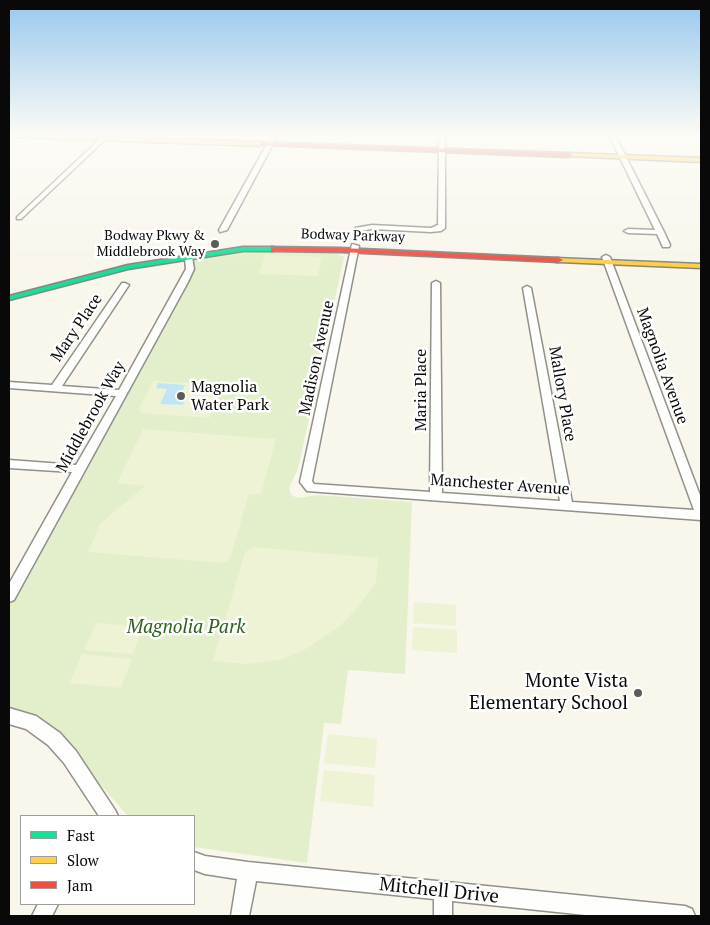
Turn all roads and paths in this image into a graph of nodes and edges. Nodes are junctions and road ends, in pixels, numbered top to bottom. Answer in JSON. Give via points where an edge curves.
{"nodes":[{"id":1,"x":61,"y":178,"type":"edge"},
{"id":2,"x":251,"y":178,"type":"edge"},
{"id":3,"x":442,"y":178,"type":"edge"},
{"id":4,"x":633,"y":178,"type":"edge"},
{"id":5,"x":19,"y":218,"type":"dead end"},
{"id":6,"x":223,"y":230,"type":"dead end"},
{"id":7,"x":358,"y":230,"type":"dead end"},
{"id":8,"x":628,"y":231,"type":"dead end"},
{"id":9,"x":660,"y":232,"type":"junction"},
{"id":10,"x":666,"y":245,"type":"dead end"},
{"id":11,"x":354,"y":248,"type":"junction"},
{"id":12,"x":188,"y":253,"type":"junction"},
{"id":13,"x":607,"y":260,"type":"junction"},
{"id":14,"x":701,"y":262,"type":"edge"},
{"id":15,"x":701,"y":266,"type":"edge"},
{"id":16,"x":436,"y":283,"type":"dead end"},
{"id":17,"x":125,"y":285,"type":"dead end"},
{"id":18,"x":527,"y":288,"type":"dead end"},
{"id":19,"x":9,"y":291,"type":"edge"},
{"id":20,"x":9,"y":298,"type":"edge"},
{"id":21,"x":9,"y":385,"type":"edge"},
{"id":22,"x":55,"y":388,"type":"junction"},
{"id":23,"x":123,"y":393,"type":"junction"},
{"id":24,"x":9,"y":464,"type":"edge"},
{"id":25,"x":80,"y":469,"type":"junction"},
{"id":26,"x":308,"y":475,"type":"joint"},
{"id":27,"x":436,"y":497,"type":"junction"},
{"id":28,"x":567,"y":506,"type":"junction"},
{"id":29,"x":701,"y":514,"type":"edge"},
{"id":30,"x":9,"y":596,"type":"edge"},
{"id":31,"x":9,"y":716,"type":"edge"},
{"id":32,"x":108,"y":815,"type":"edge"},
{"id":33,"x":195,"y":861,"type":"edge"},
{"id":34,"x":248,"y":872,"type":"junction"},
{"id":35,"x":443,"y":892,"type":"junction"},
{"id":36,"x":48,"y":905,"type":"edge"},
{"id":37,"x":648,"y":915,"type":"edge"},
{"id":38,"x":41,"y":916,"type":"edge"},
{"id":39,"x":240,"y":916,"type":"edge"},
{"id":40,"x":443,"y":916,"type":"edge"},
{"id":41,"x":685,"y":916,"type":"edge"}],
"edges":[{"from":1,"to":5,"type":"street"},
{"from":2,"to":6,"type":"street"},
{"from":3,"to":7,"type":"street","via":[[442,226],[438,229],[372,227]]},
{"from":4,"to":9,"type":"street"},
{"from":8,"to":9,"type":"street"},
{"from":9,"to":10,"type":"street"},
{"from":11,"to":12,"type":"street","name":"Bodway Parkway","via":[[299,243],[243,244]]},
{"from":11,"to":13,"type":"street","name":"Bodway Parkway"},
{"from":11,"to":26,"type":"street","name":"Madison Avenue"},
{"from":12,"to":19,"type":"street","name":"Bodway Parkway","via":[[144,258]]},
{"from":12,"to":20,"type":"street","name":"Bodway Parkway"},
{"from":12,"to":23,"type":"street","name":"Middlebrook Way","via":[[190,269],[184,282]]},
{"from":13,"to":14,"type":"street","name":"Bodway Parkway"},
{"from":13,"to":15,"type":"street","name":"Bodway Parkway"},
{"from":13,"to":29,"type":"street","name":"Magnolia Avenue"},
{"from":16,"to":27,"type":"street","name":"Maria Place"},
{"from":17,"to":22,"type":"street","name":"Mary Place"},
{"from":18,"to":28,"type":"street","name":"Mallory Place"},
{"from":21,"to":22,"type":"street"},
{"from":22,"to":23,"type":"street"},
{"from":23,"to":25,"type":"street","name":"Middlebrook Way"},
{"from":24,"to":25,"type":"street"},
{"from":25,"to":30,"type":"street","name":"Middlebrook Way"},
{"from":26,"to":27,"type":"street","name":"Manchester Avenue","via":[[306,482],[317,490]]},
{"from":27,"to":28,"type":"street","name":"Manchester Avenue"},
{"from":28,"to":29,"type":"street","name":"Manchester Avenue"},
{"from":31,"to":32,"type":"street","via":[[30,722],[54,740],[70,757]]},
{"from":33,"to":34,"type":"street","name":"Mitchell Drive"},
{"from":34,"to":35,"type":"street","name":"Mitchell Drive"},
{"from":34,"to":39,"type":"street"},
{"from":35,"to":37,"type":"street","name":"Mitchell Drive"},
{"from":35,"to":40,"type":"street"},
{"from":36,"to":38,"type":"street"},
{"from":37,"to":41,"type":"street","name":"Mitchell Drive"}]}
